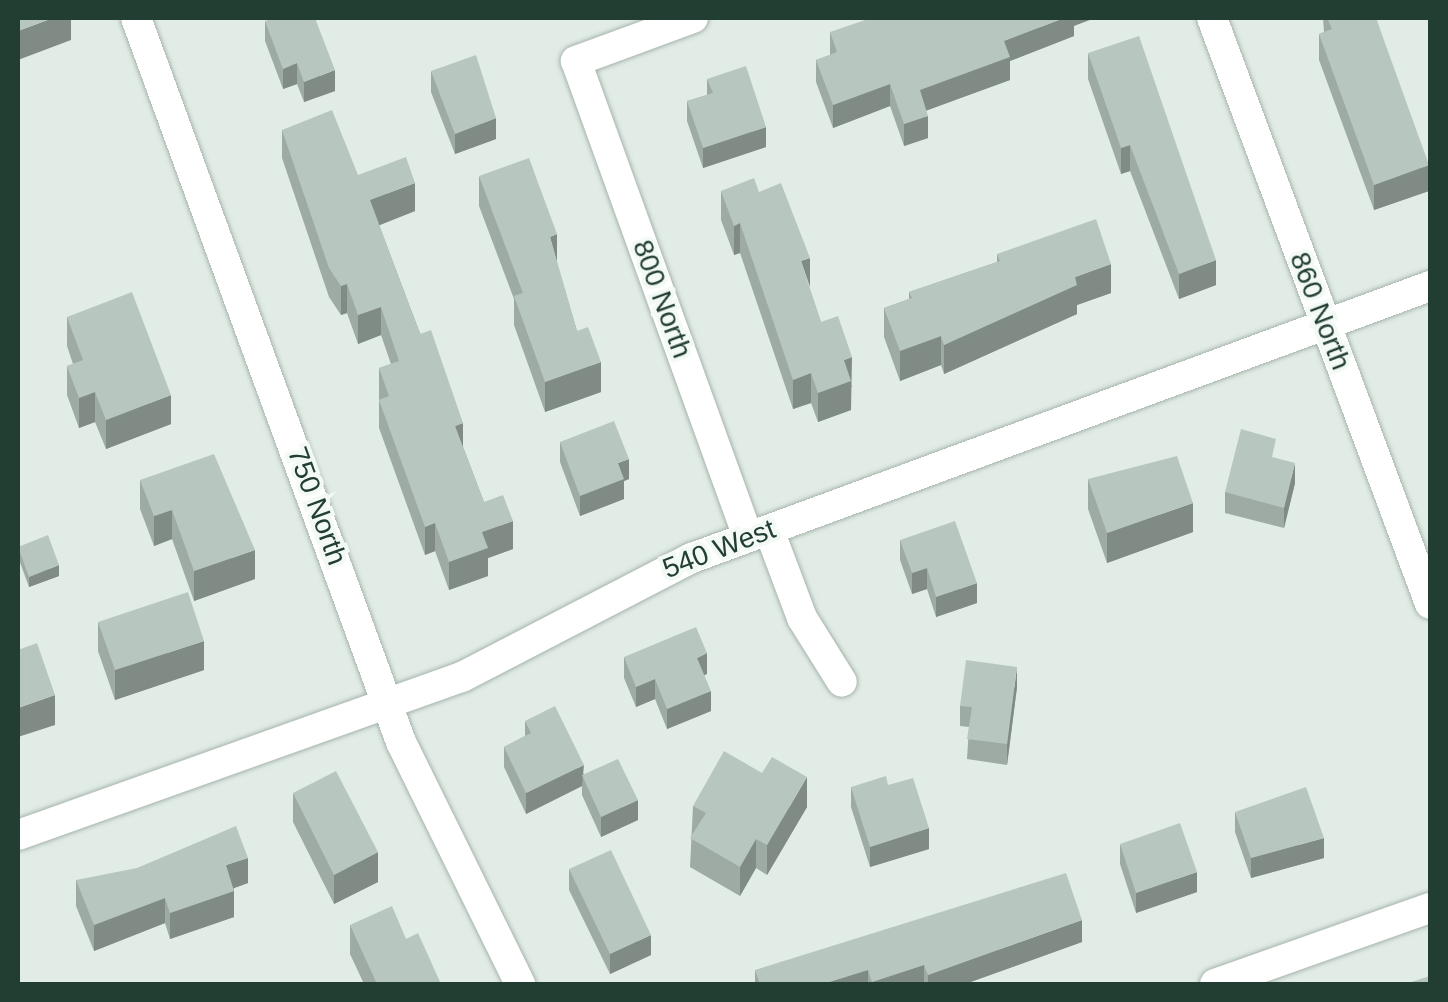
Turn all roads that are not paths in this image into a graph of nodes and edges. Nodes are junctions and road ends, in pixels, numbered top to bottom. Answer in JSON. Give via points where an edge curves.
{"nodes":[{"id":1,"x":136,"y":18,"type":"edge"},
{"id":2,"x":693,"y":18,"type":"edge"},
{"id":3,"x":1212,"y":18,"type":"edge"},
{"id":4,"x":1430,"y":286,"type":"edge"},
{"id":5,"x":1326,"y":325,"type":"junction"},
{"id":6,"x":758,"y":534,"type":"junction"},
{"id":7,"x":1430,"y":604,"type":"edge"},
{"id":8,"x":842,"y":682,"type":"dead end"},
{"id":9,"x":388,"y":704,"type":"junction"},
{"id":10,"x":18,"y":835,"type":"edge"},
{"id":11,"x":1430,"y":908,"type":"edge"},
{"id":12,"x":520,"y":984,"type":"edge"},
{"id":13,"x":1215,"y":984,"type":"edge"}],
"edges":[{"from":1,"to":9,"type":"street","name":"750 North"},
{"from":2,"to":6,"type":"street","name":"800 North","via":[[576,61]]},
{"from":3,"to":5,"type":"street","name":"860 North"},
{"from":4,"to":5,"type":"street","name":"540 West"},
{"from":5,"to":6,"type":"street","name":"540 West"},
{"from":5,"to":7,"type":"street","name":"860 North"},
{"from":6,"to":8,"type":"street","name":"800 North"},
{"from":6,"to":9,"type":"street","name":"540 West","via":[[638,580],[498,661]]},
{"from":9,"to":10,"type":"street","name":"540 West"},
{"from":9,"to":12,"type":"street","name":"750 North"},
{"from":11,"to":13,"type":"street"}]}
